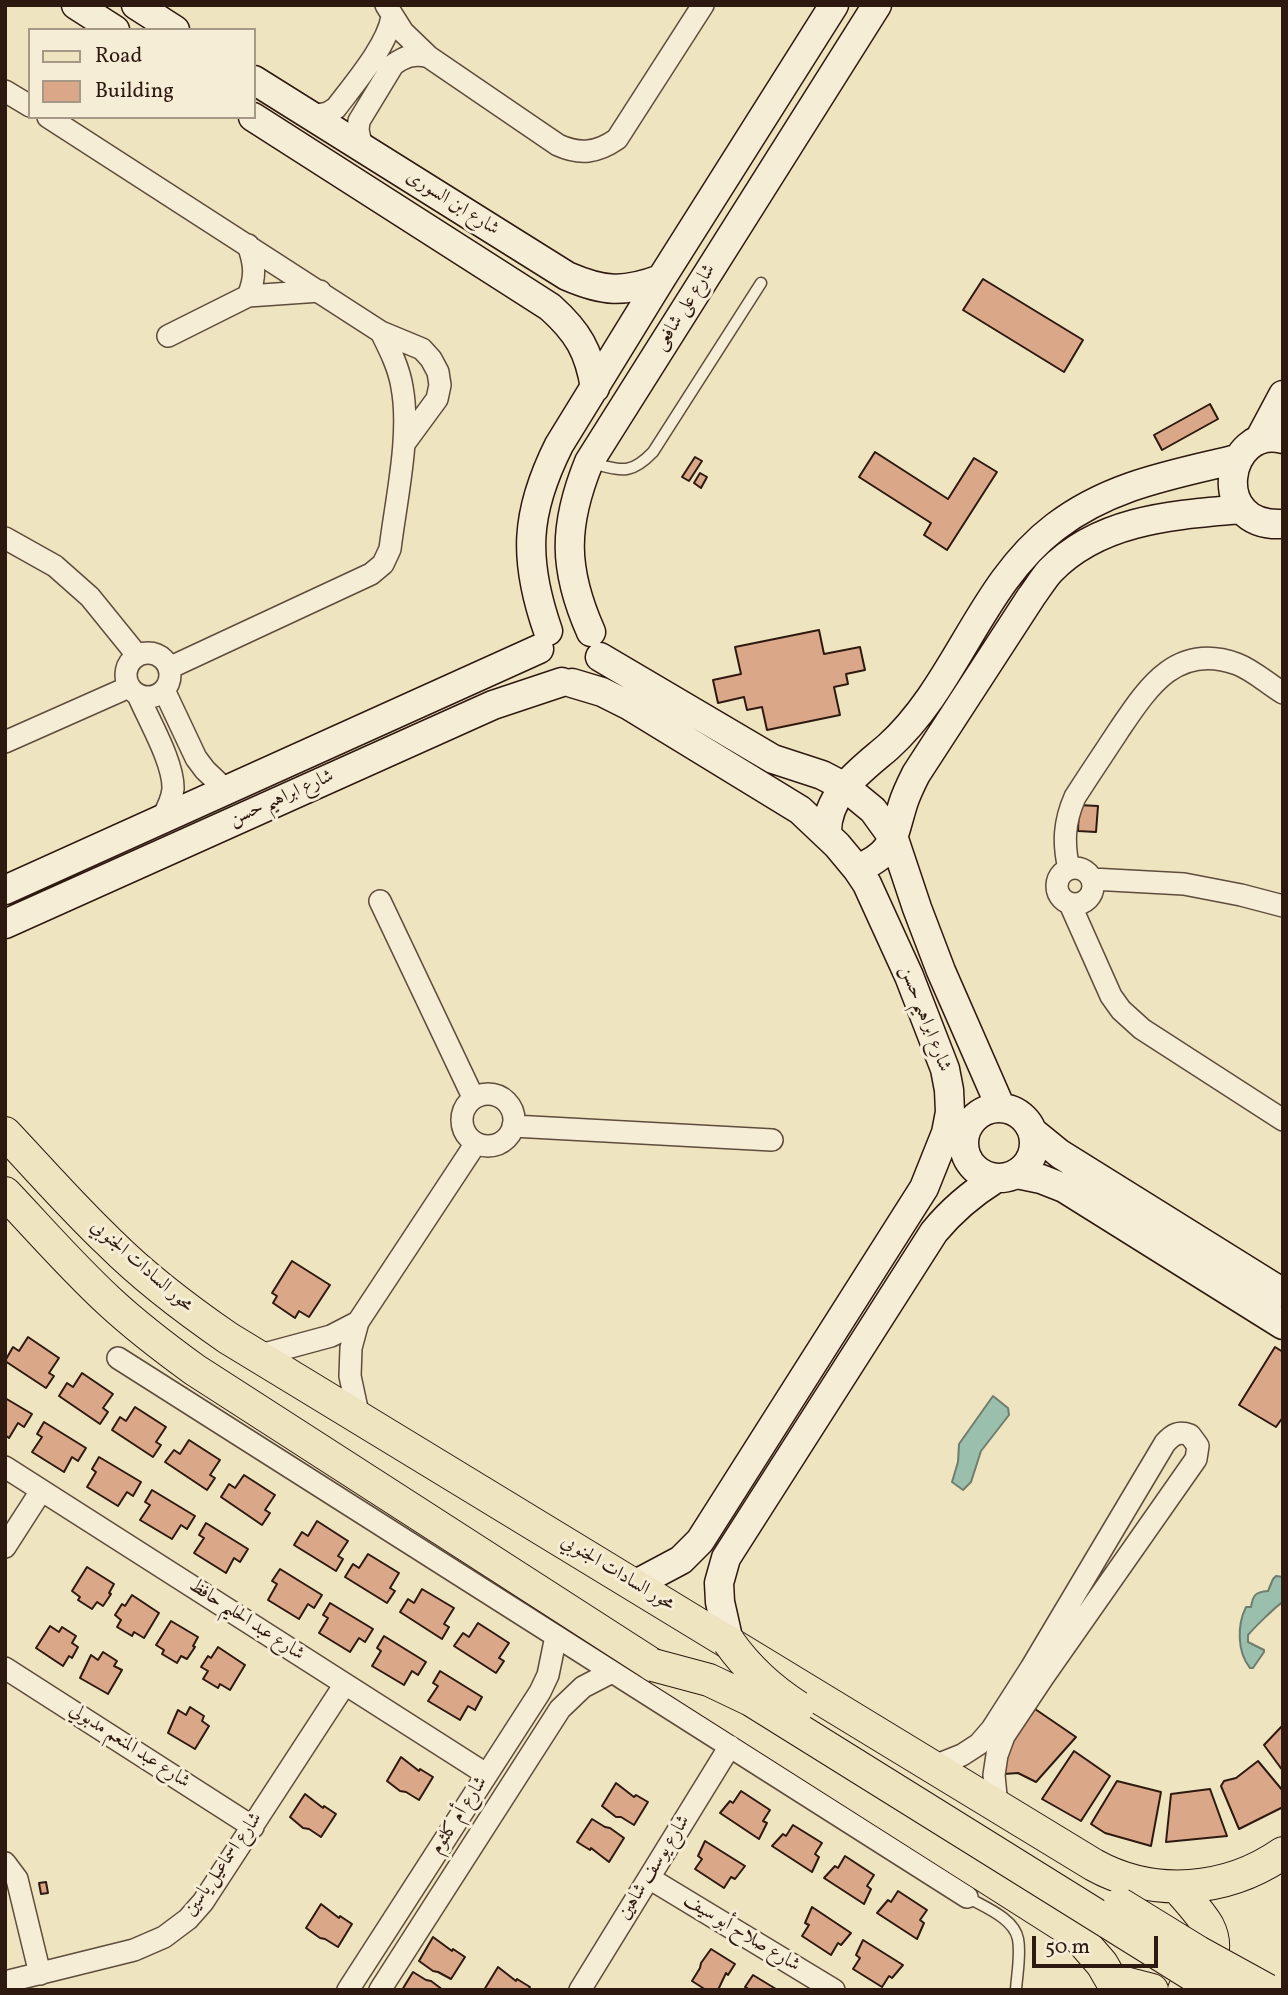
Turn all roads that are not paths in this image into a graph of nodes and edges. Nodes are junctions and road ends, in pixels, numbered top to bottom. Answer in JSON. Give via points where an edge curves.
{"nodes":[{"id":1,"x":136,"y":5,"type":"edge"},
{"id":2,"x":703,"y":5,"type":"edge"},
{"id":3,"x":834,"y":5,"type":"edge"},
{"id":4,"x":877,"y":5,"type":"edge"},
{"id":5,"x":82,"y":7,"type":"edge"},
{"id":6,"x":389,"y":11,"type":"edge"},
{"id":7,"x":111,"y":28,"type":"edge"},
{"id":8,"x":172,"y":28,"type":"edge"},
{"id":9,"x":429,"y":57,"type":"junction"},
{"id":10,"x":256,"y":81,"type":"edge"},
{"id":11,"x":5,"y":91,"type":"edge"},
{"id":12,"x":28,"y":105,"type":"edge"},
{"id":13,"x":310,"y":116,"type":"junction"},
{"id":14,"x":51,"y":119,"type":"edge"},
{"id":15,"x":256,"y":119,"type":"edge"},
{"id":16,"x":362,"y":148,"type":"junction"},
{"id":17,"x":393,"y":168,"type":"junction"},
{"id":18,"x":376,"y":195,"type":"junction"},
{"id":19,"x":248,"y":245,"type":"junction"},
{"id":20,"x":661,"y":279,"type":"junction"},
{"id":21,"x":761,"y":283,"type":"dead end"},
{"id":22,"x":320,"y":291,"type":"junction"},
{"id":23,"x":248,"y":296,"type":"junction"},
{"id":24,"x":382,"y":332,"type":"junction"},
{"id":25,"x":168,"y":336,"type":"dead end"},
{"id":26,"x":595,"y":388,"type":"junction"},
{"id":27,"x":1283,"y":395,"type":"edge"},
{"id":28,"x":1271,"y":440,"type":"edge"},
{"id":29,"x":404,"y":444,"type":"junction"},
{"id":30,"x":1237,"y":459,"type":"junction"},
{"id":31,"x":589,"y":462,"type":"junction"},
{"id":32,"x":1242,"y":509,"type":"junction"},
{"id":33,"x":1283,"y":524,"type":"edge"},
{"id":34,"x":5,"y":538,"type":"edge"},
{"id":35,"x":544,"y":640,"type":"junction"},
{"id":36,"x":595,"y":645,"type":"junction"},
{"id":37,"x":137,"y":656,"type":"junction"},
{"id":38,"x":169,"y":668,"type":"junction"},
{"id":39,"x":567,"y":682,"type":"junction"},
{"id":40,"x":164,"y":690,"type":"junction"},
{"id":41,"x":134,"y":691,"type":"junction"},
{"id":42,"x":1283,"y":692,"type":"edge"},
{"id":43,"x":5,"y":742,"type":"edge"},
{"id":44,"x":845,"y":787,"type":"junction"},
{"id":45,"x":227,"y":791,"type":"junction"},
{"id":46,"x":240,"y":817,"type":"junction"},
{"id":47,"x":161,"y":820,"type":"junction"},
{"id":48,"x":827,"y":835,"type":"junction"},
{"id":49,"x":894,"y":839,"type":"junction"},
{"id":50,"x":857,"y":869,"type":"junction"},
{"id":51,"x":1069,"y":869,"type":"junction"},
{"id":52,"x":1092,"y":879,"type":"junction"},
{"id":53,"x":5,"y":890,"type":"edge"},
{"id":54,"x":380,"y":901,"type":"dead end"},
{"id":55,"x":1070,"y":904,"type":"junction"},
{"id":56,"x":1283,"y":906,"type":"edge"},
{"id":57,"x":5,"y":924,"type":"edge"},
{"id":58,"x":474,"y":1097,"type":"junction"},
{"id":59,"x":1001,"y":1108,"type":"junction"},
{"id":60,"x":1283,"y":1120,"type":"edge"},
{"id":61,"x":513,"y":1126,"type":"junction"},
{"id":62,"x":1032,"y":1132,"type":"junction"},
{"id":63,"x":5,"y":1133,"type":"edge"},
{"id":64,"x":955,"y":1136,"type":"junction"},
{"id":65,"x":772,"y":1140,"type":"dead end"},
{"id":66,"x":476,"y":1143,"type":"junction"},
{"id":67,"x":1006,"y":1177,"type":"junction"},
{"id":68,"x":5,"y":1193,"type":"edge"},
{"id":69,"x":1283,"y":1293,"type":"edge"},
{"id":70,"x":358,"y":1322,"type":"junction"},
{"id":71,"x":1283,"y":1325,"type":"edge"},
{"id":72,"x":257,"y":1356,"type":"junction"},
{"id":73,"x":118,"y":1358,"type":"dead end"},
{"id":74,"x":359,"y":1418,"type":"junction"},
{"id":75,"x":1160,"y":1451,"type":"junction"},
{"id":76,"x":5,"y":1468,"type":"edge"},
{"id":77,"x":1189,"y":1469,"type":"junction"},
{"id":78,"x":41,"y":1491,"type":"junction"},
{"id":79,"x":5,"y":1547,"type":"edge"},
{"id":80,"x":634,"y":1585,"type":"junction"},
{"id":81,"x":556,"y":1636,"type":"junction"},
{"id":82,"x":729,"y":1642,"type":"junction"},
{"id":83,"x":653,"y":1665,"type":"junction"},
{"id":84,"x":5,"y":1668,"type":"edge"},
{"id":85,"x":612,"y":1671,"type":"junction"},
{"id":86,"x":1037,"y":1672,"type":"junction"},
{"id":87,"x":345,"y":1684,"type":"junction"},
{"id":88,"x":730,"y":1746,"type":"junction"},
{"id":89,"x":932,"y":1767,"type":"junction"},
{"id":90,"x":486,"y":1774,"type":"junction"},
{"id":91,"x":997,"y":1806,"type":"junction"},
{"id":92,"x":253,"y":1827,"type":"junction"},
{"id":93,"x":1283,"y":1853,"type":"edge"},
{"id":94,"x":5,"y":1863,"type":"edge"},
{"id":95,"x":649,"y":1878,"type":"junction"},
{"id":96,"x":1177,"y":1887,"type":"junction"},
{"id":97,"x":967,"y":1897,"type":"joint"},
{"id":98,"x":385,"y":1932,"type":"junction"},
{"id":99,"x":408,"y":1947,"type":"junction"},
{"id":100,"x":40,"y":1973,"type":"junction"},
{"id":101,"x":1283,"y":1981,"type":"edge"},
{"id":102,"x":5,"y":1982,"type":"edge"},
{"id":103,"x":1115,"y":1985,"type":"edge"},
{"id":104,"x":348,"y":1990,"type":"edge"},
{"id":105,"x":380,"y":1990,"type":"edge"},
{"id":106,"x":580,"y":1990,"type":"edge"},
{"id":107,"x":834,"y":1990,"type":"edge"},
{"id":108,"x":1016,"y":1990,"type":"edge"},
{"id":109,"x":1152,"y":1990,"type":"edge"},
{"id":110,"x":1184,"y":1990,"type":"edge"},
{"id":111,"x":1220,"y":1990,"type":"edge"},
{"id":112,"x":1267,"y":1990,"type":"edge"},
{"id":113,"x":1278,"y":1990,"type":"edge"}],
"edges":[{"from":1,"to":8,"type":"street"},
{"from":2,"to":9,"type":"street","via":[[617,139],[595,151],[558,145]]},
{"from":3,"to":20,"type":"street","name":"شارع على شافعى"},
{"from":4,"to":31,"type":"street","name":"شارع على شافعى"},
{"from":5,"to":7,"type":"street"},
{"from":6,"to":9,"type":"street"},
{"from":6,"to":13,"type":"street","via":[[387,36],[335,108]]},
{"from":9,"to":16,"type":"street","via":[[410,55],[393,65],[359,121]]},
{"from":10,"to":13,"type":"street","name":"شارع ابن السورى"},
{"from":11,"to":12,"type":"street"},
{"from":13,"to":16,"type":"street","name":"شارع ابن السورى"},
{"from":14,"to":19,"type":"street"},
{"from":15,"to":18,"type":"street","name":"شارع ابن السورى"},
{"from":16,"to":17,"type":"street","name":"شارع ابن السورى"},
{"from":17,"to":18,"type":"street"},
{"from":17,"to":20,"type":"street","name":"شارع ابن السورى","via":[[589,286],[638,288]]},
{"from":18,"to":26,"type":"street","name":"شارع ابن السورى","via":[[550,307],[582,343]]},
{"from":19,"to":22,"type":"street"},
{"from":19,"to":23,"type":"street","via":[[255,271]]},
{"from":20,"to":26,"type":"street","name":"شارع على شافعى"},
{"from":21,"to":31,"type":"lane","via":[[653,452],[630,468]]},
{"from":22,"to":23,"type":"street"},
{"from":22,"to":24,"type":"street"},
{"from":23,"to":25,"type":"street"},
{"from":24,"to":29,"type":"street","via":[[402,386]]},
{"from":24,"to":29,"type":"street","via":[[422,349],[438,372],[438,399]]},
{"from":26,"to":35,"type":"street","name":"شارع على شافعى","via":[[544,474],[535,505],[531,569]]},
{"from":27,"to":28,"type":"street"},
{"from":28,"to":30,"type":"street","via":[[1247,448]]},
{"from":29,"to":38,"type":"street","via":[[390,549],[383,564],[370,575]]},
{"from":30,"to":32,"type":"street","via":[[1233,494]]},
{"from":30,"to":44,"type":"street","via":[[1128,487],[1089,504],[1054,528],[996,591],[928,700]]},
{"from":31,"to":36,"type":"street","name":"شارع على شافعى","via":[[571,518],[569,547],[579,605]]},
{"from":32,"to":33,"type":"street","via":[[1254,520]]},
{"from":32,"to":49,"type":"street","via":[[1131,524],[1073,551],[1050,572],[916,774]]},
{"from":34,"to":37,"type":"street","via":[[55,566],[90,597]]},
{"from":35,"to":36,"type":"street","via":[[558,624],[570,622],[582,625]]},
{"from":35,"to":39,"type":"street","via":[[540,660],[545,670]]},
{"from":35,"to":45,"type":"street","name":"شارع ابراهيم حسن"},
{"from":36,"to":39,"type":"street","via":[[596,667],[590,675]]},
{"from":36,"to":44,"type":"street","name":"شارع ابراهيم حسن","via":[[773,759]]},
{"from":37,"to":38,"type":"street","via":[[156,654]]},
{"from":37,"to":41,"type":"street","via":[[127,666],[126,681]]},
{"from":38,"to":40,"type":"street","via":[[169,684]]},
{"from":39,"to":46,"type":"street","name":"شارع ابراهيم حسن","via":[[493,705]]},
{"from":39,"to":48,"type":"street","name":"شارع ابراهيم حسن","via":[[630,706],[800,810]]},
{"from":40,"to":41,"type":"street","via":[[147,697]]},
{"from":40,"to":45,"type":"street","via":[[196,758]]},
{"from":41,"to":43,"type":"street"},
{"from":41,"to":47,"type":"street","via":[[171,769],[173,791]]},
{"from":42,"to":51,"type":"street","via":[[1239,665],[1216,659],[1170,669],[1138,702],[1075,797],[1064,833]]},
{"from":44,"to":48,"type":"street","via":[[831,806]]},
{"from":44,"to":49,"type":"street","name":"شارع ابراهيم حسن","via":[[873,810]]},
{"from":45,"to":46,"type":"street"},
{"from":45,"to":47,"type":"street","name":"شارع ابراهيم حسن"},
{"from":46,"to":57,"type":"street","name":"شارع ابراهيم حسن"},
{"from":47,"to":53,"type":"street","name":"شارع ابراهيم حسن"},
{"from":48,"to":50,"type":"street","name":"شارع ابراهيم حسن"},
{"from":49,"to":50,"type":"street","via":[[882,854]]},
{"from":49,"to":59,"type":"street","name":"شارع ابراهيم حسن","via":[[941,971]]},
{"from":50,"to":64,"type":"street","name":"شارع ابراهيم حسن","via":[[909,976],[945,1069]]},
{"from":51,"to":52,"type":"street","via":[[1080,869]]},
{"from":51,"to":55,"type":"street","via":[[1056,887]]},
{"from":52,"to":55,"type":"street","via":[[1088,899]]},
{"from":52,"to":56,"type":"street","via":[[1184,884]]},
{"from":54,"to":58,"type":"street"},
{"from":55,"to":60,"type":"street","via":[[1121,1010],[1142,1029]]},
{"from":58,"to":61,"type":"street","via":[[500,1096],[507,1101]]},
{"from":58,"to":66,"type":"street","via":[[461,1121],[468,1138]]},
{"from":59,"to":62,"type":"street","via":[[1020,1115]]},
{"from":59,"to":64,"type":"street","via":[[980,1112]]},
{"from":61,"to":65,"type":"street"},
{"from":61,"to":66,"type":"street","via":[[499,1144]]},
{"from":62,"to":67,"type":"street","via":[[1032,1156],[1026,1166]]},
{"from":62,"to":69,"type":"street"},
{"from":63,"to":72,"type":"main road","name":"محور السادات الجنوبي","via":[[140,1271],[200,1319]]},
{"from":64,"to":67,"type":"street","via":[[974,1170],[984,1176]]},
{"from":64,"to":80,"type":"street","name":"شارع ابراهيم حسن","via":[[700,1541],[681,1560]]},
{"from":66,"to":70,"type":"street"},
{"from":67,"to":71,"type":"street","via":[[1041,1179],[1064,1188]]},
{"from":67,"to":82,"type":"street","via":[[972,1193],[934,1232],[726,1558],[719,1583]]},
{"from":68,"to":83,"type":"main road","via":[[99,1292],[166,1349]]},
{"from":70,"to":72,"type":"street","via":[[331,1336]]},
{"from":70,"to":74,"type":"street","via":[[350,1376]]},
{"from":72,"to":74,"type":"main road","name":"محور السادات الجنوبي"},
{"from":73,"to":81,"type":"street"},
{"from":74,"to":80,"type":"main road","name":"محور السادات الجنوبي"},
{"from":75,"to":77,"type":"street","via":[[1171,1466]]},
{"from":75,"to":77,"type":"street","via":[[1171,1436],[1190,1435],[1198,1453]]},
{"from":75,"to":86,"type":"street"},
{"from":76,"to":78,"type":"street","name":"شارع عبد الحليم حافظ"},
{"from":77,"to":86,"type":"street"},
{"from":78,"to":79,"type":"street"},
{"from":78,"to":87,"type":"street","name":"شارع عبد الحليم حافظ"},
{"from":80,"to":82,"type":"main road","name":"محور السادات الجنوبي"},
{"from":81,"to":85,"type":"street"},
{"from":81,"to":90,"type":"street","name":"شارع أم كلثوم","via":[[540,1692]]},
{"from":82,"to":89,"type":"main road","name":"محور السادات الجنوبي"},
{"from":82,"to":112,"type":"main road","bridge":true,"via":[[755,1674],[788,1700]]},
{"from":83,"to":103,"type":"main road","via":[[1076,1934]]},
{"from":83,"to":111,"type":"main road","bridge":true,"via":[[709,1680],[751,1700]]},
{"from":84,"to":92,"type":"street","name":"شارع عبد المنعم مدبولي"},
{"from":85,"to":88,"type":"street"},
{"from":85,"to":99,"type":"street","name":"شارع أم كلثوم","via":[[583,1687],[560,1709]]},
{"from":86,"to":89,"type":"street","via":[[979,1744]]},
{"from":86,"to":91,"type":"street","via":[[997,1755],[993,1775]]},
{"from":87,"to":90,"type":"street","name":"شارع عبد الحليم حافظ"},
{"from":87,"to":92,"type":"street","name":"شارع اسماعيل ياسين"},
{"from":88,"to":95,"type":"street","name":"شارع يوسف شاهين"},
{"from":88,"to":97,"type":"street"},
{"from":89,"to":91,"type":"main road","name":"محور السادات الجنوبي"},
{"from":90,"to":98,"type":"street","name":"شارع أم كلثوم"},
{"from":91,"to":96,"type":"main road","name":"محور السادات الجنوبي","via":[[1108,1873],[1147,1885]]},
{"from":92,"to":100,"type":"street","name":"شارع اسماعيل ياسين","via":[[203,1902],[164,1937],[134,1950]]},
{"from":93,"to":96,"type":"main road","name":"محور السادات الجنوبي","via":[[1220,1882]]},
{"from":94,"to":100,"type":"street","via":[[17,1879]]},
{"from":95,"to":106,"type":"street","name":"شارع يوسف شاهين"},
{"from":95,"to":107,"type":"street","name":"شارع صلاح أبو سيف"},
{"from":96,"to":110,"type":"main road","via":[[1208,1926],[1213,1944],[1206,1971]]},
{"from":97,"to":108,"type":"lane","via":[[1015,1930],[1019,1941]]},
{"from":98,"to":99,"type":"street"},
{"from":98,"to":104,"type":"street","name":"شارع أم كلثوم"},
{"from":99,"to":105,"type":"street","name":"شارع أم كلثوم"},
{"from":100,"to":102,"type":"street","name":"شارع اسماعيل ياسين"},
{"from":101,"to":113,"type":"main road"},
{"from":103,"to":109,"type":"main road"}]}
